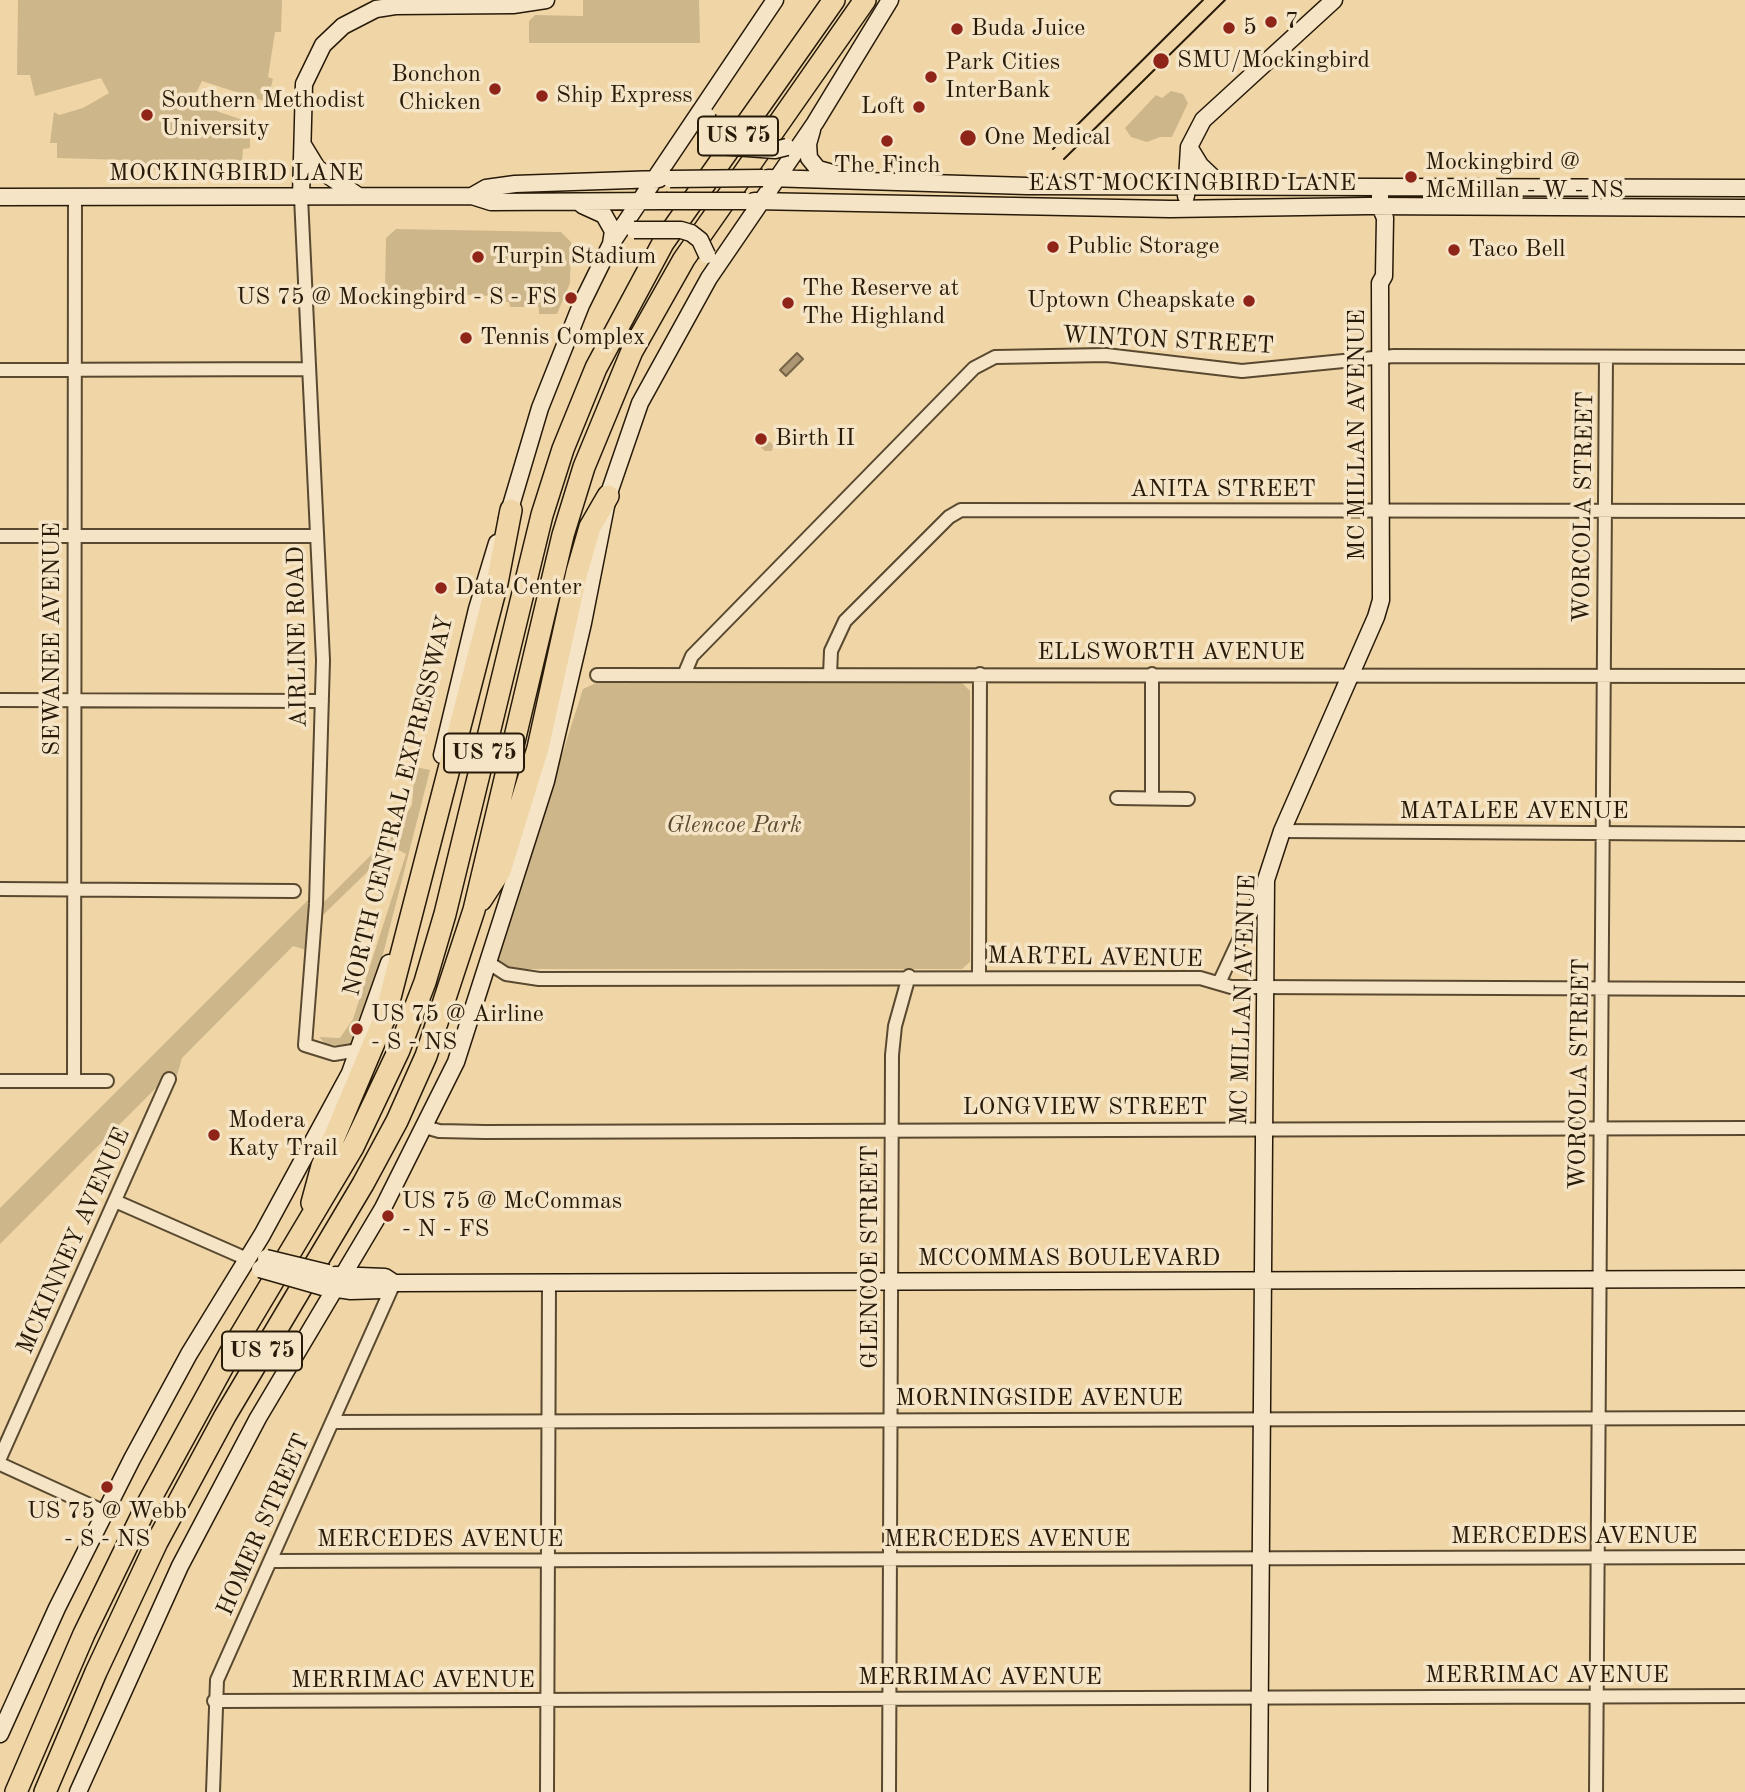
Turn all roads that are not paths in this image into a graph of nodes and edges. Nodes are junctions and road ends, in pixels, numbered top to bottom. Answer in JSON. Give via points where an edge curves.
{"nodes":[{"id":1,"x":546,"y":0,"type":"edge"},
{"id":2,"x":775,"y":0,"type":"edge"},
{"id":3,"x":834,"y":0,"type":"edge"},
{"id":4,"x":865,"y":0,"type":"edge"},
{"id":5,"x":890,"y":0,"type":"edge"},
{"id":6,"x":1334,"y":0,"type":"edge"},
{"id":7,"x":710,"y":94,"type":"junction"},
{"id":8,"x":815,"y":123,"type":"junction"},
{"id":9,"x":301,"y":140,"type":"junction"},
{"id":10,"x":793,"y":145,"type":"junction"},
{"id":11,"x":1189,"y":148,"type":"junction"},
{"id":12,"x":769,"y":178,"type":"junction"},
{"id":13,"x":652,"y":179,"type":"junction"},
{"id":14,"x":863,"y":180,"type":"junction"},
{"id":15,"x":948,"y":184,"type":"junction"},
{"id":16,"x":1185,"y":185,"type":"junction"},
{"id":17,"x":1096,"y":186,"type":"junction"},
{"id":18,"x":1222,"y":186,"type":"junction"},
{"id":19,"x":1268,"y":186,"type":"junction"},
{"id":20,"x":1534,"y":187,"type":"junction"},
{"id":21,"x":1661,"y":187,"type":"junction"},
{"id":22,"x":1380,"y":188,"type":"junction"},
{"id":23,"x":1745,"y":188,"type":"edge"},
{"id":24,"x":472,"y":196,"type":"junction"},
{"id":25,"x":0,"y":197,"type":"edge"},
{"id":26,"x":301,"y":197,"type":"junction"},
{"id":27,"x":359,"y":197,"type":"junction"},
{"id":28,"x":75,"y":198,"type":"junction"},
{"id":29,"x":566,"y":200,"type":"junction"},
{"id":30,"x":639,"y":201,"type":"junction"},
{"id":31,"x":753,"y":201,"type":"junction"},
{"id":32,"x":949,"y":206,"type":"junction"},
{"id":33,"x":1268,"y":206,"type":"junction"},
{"id":34,"x":1380,"y":206,"type":"junction"},
{"id":35,"x":1535,"y":207,"type":"junction"},
{"id":36,"x":1662,"y":207,"type":"junction"},
{"id":37,"x":1096,"y":208,"type":"junction"},
{"id":38,"x":1745,"y":208,"type":"edge"},
{"id":39,"x":1186,"y":209,"type":"junction"},
{"id":40,"x":611,"y":244,"type":"junction"},
{"id":41,"x":709,"y":278,"type":"junction"},
{"id":42,"x":1606,"y":357,"type":"junction"},
{"id":43,"x":1745,"y":357,"type":"edge"},
{"id":44,"x":1381,"y":358,"type":"junction"},
{"id":45,"x":309,"y":369,"type":"junction"},
{"id":46,"x":0,"y":370,"type":"edge"},
{"id":47,"x":75,"y":370,"type":"junction"},
{"id":48,"x":608,"y":496,"type":"junction"},
{"id":49,"x":511,"y":510,"type":"junction"},
{"id":50,"x":1605,"y":510,"type":"junction"},
{"id":51,"x":1745,"y":511,"type":"edge"},
{"id":52,"x":1381,"y":512,"type":"junction"},
{"id":53,"x":0,"y":536,"type":"edge"},
{"id":54,"x":74,"y":536,"type":"junction"},
{"id":55,"x":316,"y":536,"type":"junction"},
{"id":56,"x":981,"y":674,"type":"junction"},
{"id":57,"x":1152,"y":674,"type":"junction"},
{"id":58,"x":1350,"y":674,"type":"junction"},
{"id":59,"x":597,"y":675,"type":"dead end"},
{"id":60,"x":684,"y":675,"type":"junction"},
{"id":61,"x":830,"y":675,"type":"junction"},
{"id":62,"x":1603,"y":676,"type":"junction"},
{"id":63,"x":1745,"y":676,"type":"edge"},
{"id":64,"x":0,"y":701,"type":"edge"},
{"id":65,"x":74,"y":701,"type":"junction"},
{"id":66,"x":322,"y":701,"type":"junction"},
{"id":67,"x":1117,"y":798,"type":"dead end"},
{"id":68,"x":1152,"y":798,"type":"junction"},
{"id":69,"x":1188,"y":799,"type":"dead end"},
{"id":70,"x":1282,"y":831,"type":"junction"},
{"id":71,"x":1603,"y":833,"type":"junction"},
{"id":72,"x":1745,"y":834,"type":"edge"},
{"id":73,"x":1266,"y":880,"type":"junction"},
{"id":74,"x":0,"y":889,"type":"edge"},
{"id":75,"x":74,"y":889,"type":"junction"},
{"id":76,"x":295,"y":891,"type":"dead end"},
{"id":77,"x":474,"y":910,"type":"junction"},
{"id":78,"x":489,"y":963,"type":"junction"},
{"id":79,"x":909,"y":976,"type":"junction"},
{"id":80,"x":979,"y":976,"type":"junction"},
{"id":81,"x":1219,"y":983,"type":"junction"},
{"id":82,"x":1264,"y":987,"type":"junction"},
{"id":83,"x":1601,"y":989,"type":"junction"},
{"id":84,"x":1745,"y":989,"type":"edge"},
{"id":85,"x":359,"y":1050,"type":"junction"},
{"id":86,"x":334,"y":1054,"type":"junction"},
{"id":87,"x":350,"y":1073,"type":"junction"},
{"id":88,"x":169,"y":1079,"type":"dead end"},
{"id":89,"x":0,"y":1081,"type":"edge"},
{"id":90,"x":74,"y":1081,"type":"junction"},
{"id":91,"x":107,"y":1081,"type":"dead end"},
{"id":92,"x":425,"y":1127,"type":"junction"},
{"id":93,"x":1599,"y":1127,"type":"junction"},
{"id":94,"x":1263,"y":1128,"type":"junction"},
{"id":95,"x":1745,"y":1128,"type":"edge"},
{"id":96,"x":892,"y":1130,"type":"junction"},
{"id":97,"x":115,"y":1201,"type":"junction"},
{"id":98,"x":306,"y":1226,"type":"junction"},
{"id":99,"x":258,"y":1262,"type":"junction"},
{"id":100,"x":1601,"y":1279,"type":"junction"},
{"id":101,"x":1745,"y":1279,"type":"edge"},
{"id":102,"x":332,"y":1281,"type":"junction"},
{"id":103,"x":892,"y":1281,"type":"junction"},
{"id":104,"x":1262,"y":1282,"type":"junction"},
{"id":105,"x":394,"y":1283,"type":"junction"},
{"id":106,"x":549,"y":1283,"type":"junction"},
{"id":107,"x":1745,"y":1418,"type":"edge"},
{"id":108,"x":1599,"y":1419,"type":"junction"},
{"id":109,"x":892,"y":1420,"type":"junction"},
{"id":110,"x":1262,"y":1420,"type":"junction"},
{"id":111,"x":332,"y":1422,"type":"junction"},
{"id":112,"x":548,"y":1423,"type":"junction"},
{"id":113,"x":0,"y":1458,"type":"edge"},
{"id":114,"x":0,"y":1464,"type":"edge"},
{"id":115,"x":105,"y":1512,"type":"junction"},
{"id":116,"x":1745,"y":1557,"type":"edge"},
{"id":117,"x":1598,"y":1558,"type":"junction"},
{"id":118,"x":1260,"y":1559,"type":"junction"},
{"id":119,"x":270,"y":1561,"type":"junction"},
{"id":120,"x":548,"y":1562,"type":"junction"},
{"id":121,"x":891,"y":1562,"type":"junction"},
{"id":122,"x":1745,"y":1696,"type":"edge"},
{"id":123,"x":1260,"y":1697,"type":"junction"},
{"id":124,"x":1597,"y":1697,"type":"junction"},
{"id":125,"x":890,"y":1700,"type":"junction"},
{"id":126,"x":214,"y":1701,"type":"junction"},
{"id":127,"x":548,"y":1702,"type":"junction"},
{"id":128,"x":0,"y":1734,"type":"edge"},
{"id":129,"x":16,"y":1792,"type":"edge"},
{"id":130,"x":45,"y":1792,"type":"edge"},
{"id":131,"x":78,"y":1792,"type":"edge"},
{"id":132,"x":213,"y":1792,"type":"edge"},
{"id":133,"x":547,"y":1792,"type":"edge"},
{"id":134,"x":889,"y":1792,"type":"edge"},
{"id":135,"x":1259,"y":1792,"type":"edge"},
{"id":136,"x":1596,"y":1792,"type":"edge"}],
"edges":[{"from":1,"to":9,"type":"main road","via":[[513,5],[395,6],[359,15],[332,34],[308,70]]},
{"from":2,"to":7,"type":"main road","name":"NORTH CENTRAL EXPRESSWAY"},
{"from":3,"to":98,"type":"highway","number":"US 75","via":[[663,243],[585,391],[542,515],[425,982],[377,1099]]},
{"from":4,"to":77,"type":"highway","number":"US 75","via":[[684,259],[616,388],[563,535]]},
{"from":5,"to":8,"type":"main road"},
{"from":6,"to":11,"type":"main road","via":[[1203,120]]},
{"from":7,"to":10,"type":"main road","bridge":true,"via":[[708,116],[712,139],[719,146],[775,150]]},
{"from":7,"to":13,"type":"main road","name":"NORTH CENTRAL EXPRESSWAY"},
{"from":8,"to":10,"type":"main road"},
{"from":8,"to":14,"type":"main road","via":[[808,150],[813,164],[823,171]]},
{"from":9,"to":26,"type":"main road"},
{"from":9,"to":27,"type":"main road","via":[[317,168]]},
{"from":10,"to":12,"type":"main road"},
{"from":11,"to":16,"type":"main road"},
{"from":11,"to":18,"type":"main road"},
{"from":12,"to":13,"type":"main road","name":"EAST MOCKINGBIRD LANE","bridge":true},
{"from":12,"to":14,"type":"main road","name":"EAST MOCKINGBIRD LANE"},
{"from":12,"to":31,"type":"main road"},
{"from":13,"to":24,"type":"main road","name":"MOCKINGBIRD LANE","via":[[515,184],[486,188]]},
{"from":13,"to":30,"type":"main road","name":"NORTH CENTRAL EXPRESSWAY"},
{"from":14,"to":15,"type":"main road","name":"EAST MOCKINGBIRD LANE"},
{"from":15,"to":17,"type":"main road","name":"EAST MOCKINGBIRD LANE"},
{"from":15,"to":32,"type":"main road"},
{"from":16,"to":17,"type":"main road","name":"EAST MOCKINGBIRD LANE"},
{"from":16,"to":18,"type":"main road","name":"EAST MOCKINGBIRD LANE"},
{"from":16,"to":39,"type":"main road"},
{"from":17,"to":37,"type":"main road"},
{"from":18,"to":19,"type":"main road","name":"EAST MOCKINGBIRD LANE"},
{"from":19,"to":22,"type":"main road","name":"EAST MOCKINGBIRD LANE"},
{"from":19,"to":33,"type":"main road"},
{"from":20,"to":21,"type":"main road","name":"EAST MOCKINGBIRD LANE"},
{"from":20,"to":22,"type":"main road","name":"EAST MOCKINGBIRD LANE"},
{"from":20,"to":35,"type":"main road"},
{"from":21,"to":23,"type":"main road","name":"EAST MOCKINGBIRD LANE"},
{"from":21,"to":36,"type":"main road"},
{"from":22,"to":34,"type":"main road","name":"MC MILLAN AVENUE"},
{"from":24,"to":27,"type":"main road","name":"MOCKINGBIRD LANE"},
{"from":24,"to":29,"type":"main road","name":"MOCKINGBIRD LANE","via":[[491,202]]},
{"from":25,"to":28,"type":"main road","name":"MOCKINGBIRD LANE"},
{"from":26,"to":27,"type":"main road","name":"MOCKINGBIRD LANE"},
{"from":26,"to":28,"type":"main road","name":"MOCKINGBIRD LANE"},
{"from":26,"to":45,"type":"street","name":"AIRLINE ROAD"},
{"from":28,"to":47,"type":"street","name":"SEWANEE AVENUE"},
{"from":29,"to":30,"type":"main road","name":"MOCKINGBIRD LANE"},
{"from":29,"to":40,"type":"main road","via":[[604,215],[612,231]]},
{"from":30,"to":31,"type":"main road","name":"EAST MOCKINGBIRD LANE","bridge":true},
{"from":30,"to":40,"type":"main road","name":"NORTH CENTRAL EXPRESSWAY"},
{"from":31,"to":32,"type":"main road","name":"EAST MOCKINGBIRD LANE"},
{"from":31,"to":41,"type":"main road"},
{"from":32,"to":37,"type":"main road","name":"EAST MOCKINGBIRD LANE"},
{"from":33,"to":34,"type":"main road","name":"EAST MOCKINGBIRD LANE"},
{"from":33,"to":39,"type":"main road","name":"EAST MOCKINGBIRD LANE"},
{"from":34,"to":35,"type":"main road","name":"EAST MOCKINGBIRD LANE"},
{"from":34,"to":44,"type":"main road","name":"MC MILLAN AVENUE","via":[[1385,218]]},
{"from":35,"to":36,"type":"main road","name":"EAST MOCKINGBIRD LANE"},
{"from":36,"to":38,"type":"main road","name":"EAST MOCKINGBIRD LANE"},
{"from":37,"to":39,"type":"main road","name":"EAST MOCKINGBIRD LANE"},
{"from":40,"to":41,"type":"main road","bridge":true,"via":[[634,230],[691,233],[708,255]]},
{"from":40,"to":49,"type":"main road","name":"NORTH CENTRAL EXPRESSWAY","via":[[540,408]]},
{"from":41,"to":48,"type":"main road","via":[[640,403]]},
{"from":42,"to":43,"type":"street","name":"WINTON STREET"},
{"from":42,"to":44,"type":"street","name":"WINTON STREET"},
{"from":42,"to":50,"type":"street","name":"WORCOLA STREET"},
{"from":44,"to":52,"type":"main road","name":"MC MILLAN AVENUE"},
{"from":44,"to":60,"type":"street","name":"WINTON STREET","via":[[1242,371],[1106,355],[1004,356],[984,361],[692,656]]},
{"from":45,"to":47,"type":"street"},
{"from":45,"to":55,"type":"street","name":"AIRLINE ROAD"},
{"from":46,"to":47,"type":"street"},
{"from":47,"to":54,"type":"street","name":"SEWANEE AVENUE"},
{"from":48,"to":77,"type":"highway","via":[[590,527],[538,748],[500,871]]},
{"from":48,"to":78,"type":"main road","via":[[546,781]]},
{"from":49,"to":85,"type":"main road","name":"NORTH CENTRAL EXPRESSWAY","via":[[484,583],[408,897]]},
{"from":49,"to":98,"type":"highway","via":[[497,583],[385,1017],[322,1166]]},
{"from":50,"to":51,"type":"street","name":"ANITA STREET"},
{"from":50,"to":52,"type":"street","name":"ANITA STREET"},
{"from":50,"to":62,"type":"street","name":"WORCOLA STREET"},
{"from":52,"to":58,"type":"main road","name":"MC MILLAN AVENUE","via":[[1381,600]]},
{"from":52,"to":61,"type":"street","name":"ANITA STREET","via":[[961,510],[845,621],[831,650]]},
{"from":53,"to":54,"type":"street"},
{"from":54,"to":55,"type":"street"},
{"from":54,"to":65,"type":"street","name":"SEWANEE AVENUE"},
{"from":55,"to":66,"type":"street","name":"AIRLINE ROAD"},
{"from":56,"to":57,"type":"street","name":"ELLSWORTH AVENUE"},
{"from":56,"to":61,"type":"street","name":"ELLSWORTH AVENUE"},
{"from":56,"to":80,"type":"street"},
{"from":57,"to":58,"type":"street","name":"ELLSWORTH AVENUE"},
{"from":57,"to":68,"type":"street"},
{"from":58,"to":62,"type":"street","name":"ELLSWORTH AVENUE"},
{"from":58,"to":70,"type":"main road","name":"MC MILLAN AVENUE"},
{"from":59,"to":60,"type":"street","name":"ELLSWORTH AVENUE"},
{"from":60,"to":61,"type":"street","name":"ELLSWORTH AVENUE"},
{"from":62,"to":63,"type":"street","name":"ELLSWORTH AVENUE"},
{"from":62,"to":71,"type":"street","name":"WORCOLA STREET"},
{"from":64,"to":65,"type":"street"},
{"from":65,"to":66,"type":"street"},
{"from":65,"to":75,"type":"street","name":"SEWANEE AVENUE"},
{"from":66,"to":86,"type":"street","name":"AIRLINE ROAD","via":[[316,904],[305,1045]]},
{"from":67,"to":68,"type":"street"},
{"from":68,"to":69,"type":"street"},
{"from":70,"to":71,"type":"street","name":"MATALEE AVENUE"},
{"from":70,"to":73,"type":"main road","name":"MC MILLAN AVENUE"},
{"from":71,"to":72,"type":"street","name":"MATALEE AVENUE"},
{"from":71,"to":83,"type":"street","name":"WORCOLA STREET"},
{"from":73,"to":81,"type":"street"},
{"from":73,"to":82,"type":"main road","name":"MC MILLAN AVENUE"},
{"from":74,"to":75,"type":"street"},
{"from":75,"to":76,"type":"street"},
{"from":75,"to":90,"type":"street","name":"SEWANEE AVENUE"},
{"from":77,"to":130,"type":"highway","number":"US 75","via":[[426,1056],[397,1121],[163,1531]]},
{"from":78,"to":79,"type":"street","name":"MARTEL AVENUE","via":[[506,974],[539,979]]},
{"from":78,"to":92,"type":"main road","via":[[456,1062]]},
{"from":79,"to":80,"type":"street","name":"MARTEL AVENUE"},
{"from":79,"to":96,"type":"street","name":"GLENCOE STREET","via":[[893,1039]]},
{"from":80,"to":81,"type":"street","name":"MARTEL AVENUE","via":[[1200,978]]},
{"from":81,"to":82,"type":"street","name":"MARTEL AVENUE"},
{"from":82,"to":83,"type":"street","name":"MARTEL AVENUE"},
{"from":82,"to":94,"type":"main road","name":"MC MILLAN AVENUE"},
{"from":83,"to":84,"type":"street","name":"MARTEL AVENUE"},
{"from":83,"to":93,"type":"street","name":"WORCOLA STREET"},
{"from":85,"to":86,"type":"street"},
{"from":85,"to":87,"type":"main road","name":"NORTH CENTRAL EXPRESSWAY"},
{"from":86,"to":87,"type":"street","name":"AIRLINE ROAD"},
{"from":87,"to":99,"type":"main road","name":"NORTH CENTRAL EXPRESSWAY"},
{"from":88,"to":97,"type":"street","name":"MCKINNEY AVENUE"},
{"from":89,"to":90,"type":"street"},
{"from":90,"to":91,"type":"street"},
{"from":92,"to":96,"type":"street","name":"LONGVIEW STREET","via":[[462,1132]]},
{"from":92,"to":102,"type":"main road"},
{"from":93,"to":94,"type":"street","name":"LONGVIEW STREET"},
{"from":93,"to":95,"type":"street","name":"LONGVIEW STREET"},
{"from":93,"to":100,"type":"street","name":"WORCOLA STREET"},
{"from":94,"to":96,"type":"street","name":"LONGVIEW STREET"},
{"from":94,"to":104,"type":"main road","name":"MC MILLAN AVENUE"},
{"from":96,"to":103,"type":"street","name":"GLENCOE STREET"},
{"from":97,"to":99,"type":"street","name":"MCCOMMAS BOULEVARD"},
{"from":97,"to":113,"type":"street","name":"MCKINNEY AVENUE"},
{"from":98,"to":129,"type":"highway","number":"US 75","via":[[141,1516]]},
{"from":99,"to":102,"type":"main road","name":"MCCOMMAS BOULEVARD","bridge":true},
{"from":99,"to":115,"type":"main road","name":"NORTH CENTRAL EXPRESSWAY","via":[[189,1354]]},
{"from":100,"to":101,"type":"main road","name":"MCCOMMAS BOULEVARD"},
{"from":100,"to":104,"type":"main road","name":"MCCOMMAS BOULEVARD"},
{"from":100,"to":108,"type":"street","name":"WORCOLA STREET"},
{"from":102,"to":105,"type":"main road","name":"MCCOMMAS BOULEVARD","via":[[383,1290]]},
{"from":102,"to":131,"type":"main road","via":[[180,1566]]},
{"from":103,"to":104,"type":"main road","name":"MCCOMMAS BOULEVARD"},
{"from":103,"to":106,"type":"main road","name":"MCCOMMAS BOULEVARD"},
{"from":103,"to":109,"type":"street","name":"GLENCOE STREET"},
{"from":104,"to":110,"type":"main road","name":"MC MILLAN AVENUE"},
{"from":105,"to":106,"type":"main road","name":"MCCOMMAS BOULEVARD"},
{"from":105,"to":111,"type":"street","name":"HOMER STREET"},
{"from":106,"to":112,"type":"street"},
{"from":107,"to":108,"type":"street","name":"MORNINGSIDE AVENUE"},
{"from":108,"to":110,"type":"street","name":"MORNINGSIDE AVENUE"},
{"from":108,"to":117,"type":"street","name":"WORCOLA STREET"},
{"from":109,"to":110,"type":"street","name":"MORNINGSIDE AVENUE"},
{"from":109,"to":112,"type":"street","name":"MORNINGSIDE AVENUE"},
{"from":109,"to":121,"type":"street","name":"GLENCOE STREET"},
{"from":110,"to":118,"type":"main road","name":"MC MILLAN AVENUE"},
{"from":111,"to":112,"type":"street","name":"MORNINGSIDE AVENUE"},
{"from":111,"to":119,"type":"street","name":"HOMER STREET"},
{"from":112,"to":120,"type":"street"},
{"from":114,"to":115,"type":"street"},
{"from":115,"to":128,"type":"main road","name":"NORTH CENTRAL EXPRESSWAY"},
{"from":116,"to":117,"type":"street","name":"MERCEDES AVENUE"},
{"from":117,"to":118,"type":"street","name":"MERCEDES AVENUE"},
{"from":117,"to":124,"type":"street","name":"WORCOLA STREET"},
{"from":118,"to":121,"type":"street","name":"MERCEDES AVENUE"},
{"from":118,"to":123,"type":"main road","name":"MC MILLAN AVENUE"},
{"from":119,"to":120,"type":"street","name":"MERCEDES AVENUE"},
{"from":119,"to":126,"type":"street","name":"HOMER STREET","via":[[217,1680]]},
{"from":120,"to":121,"type":"street","name":"MERCEDES AVENUE"},
{"from":120,"to":127,"type":"street"},
{"from":121,"to":125,"type":"street","name":"GLENCOE STREET"},
{"from":122,"to":124,"type":"street","name":"MERRIMAC AVENUE"},
{"from":123,"to":124,"type":"street","name":"MERRIMAC AVENUE"},
{"from":123,"to":125,"type":"street","name":"MERRIMAC AVENUE"},
{"from":123,"to":135,"type":"main road","name":"MC MILLAN AVENUE"},
{"from":124,"to":136,"type":"street","name":"WORCOLA STREET"},
{"from":125,"to":127,"type":"street","name":"MERRIMAC AVENUE"},
{"from":125,"to":134,"type":"street","name":"GLENCOE STREET"},
{"from":126,"to":127,"type":"street","name":"MERRIMAC AVENUE"},
{"from":126,"to":132,"type":"street","name":"HOMER STREET"},
{"from":127,"to":133,"type":"street"}]}
